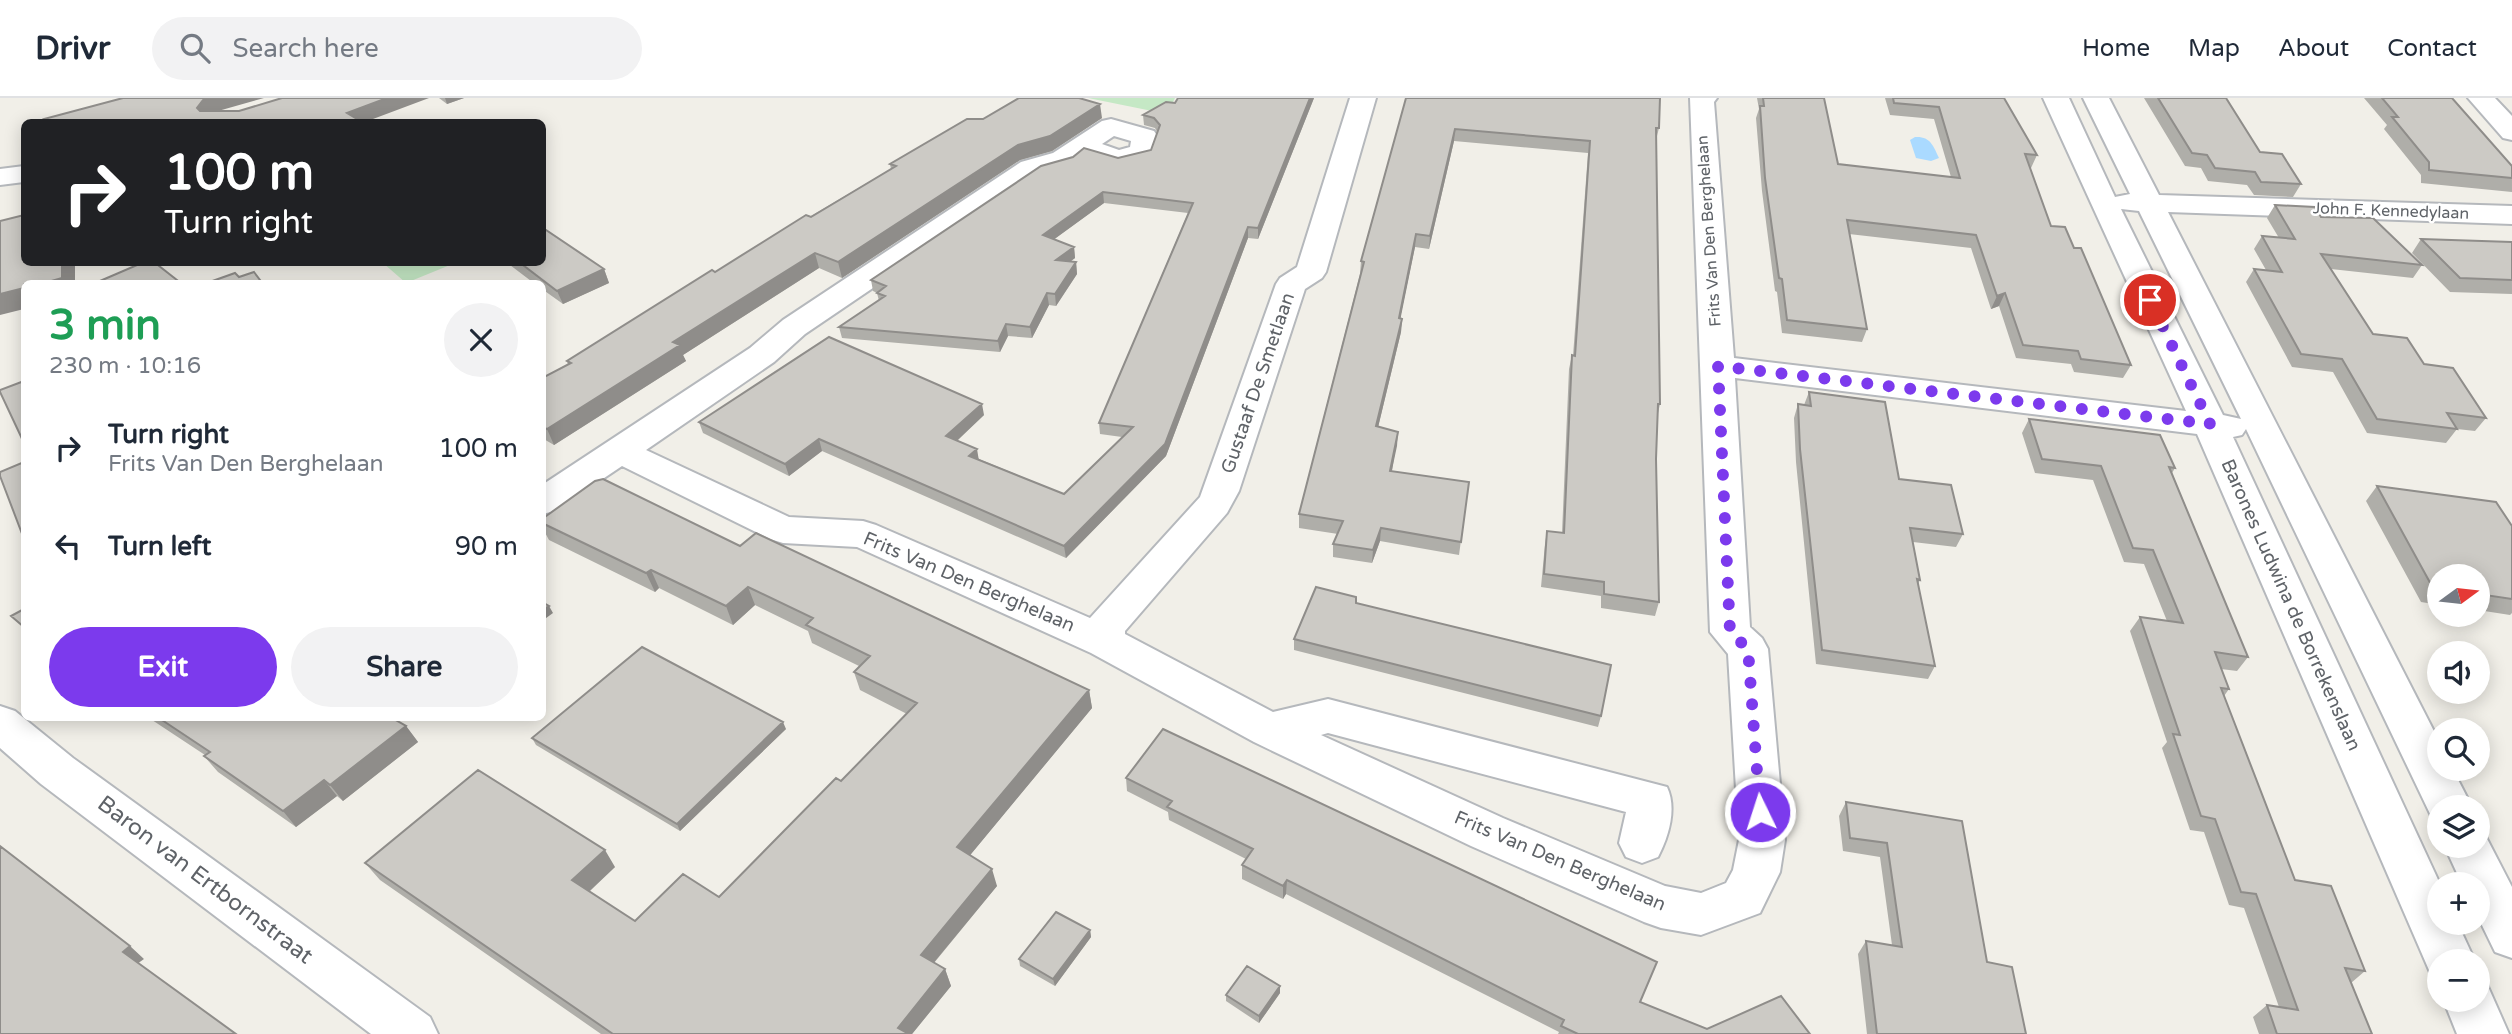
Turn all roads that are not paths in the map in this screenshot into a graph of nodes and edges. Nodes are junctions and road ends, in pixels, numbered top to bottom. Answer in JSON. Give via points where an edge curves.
{"nodes":[{"id":1,"x":1363,"y":98,"type":"edge"},
{"id":2,"x":1704,"y":98,"type":"edge"},
{"id":3,"x":2056,"y":98,"type":"edge"},
{"id":4,"x":2096,"y":98,"type":"edge"},
{"id":5,"x":2481,"y":98,"type":"edge"},
{"id":6,"x":2512,"y":132,"type":"edge"},
{"id":7,"x":1081,"y":146,"type":"edge"},
{"id":8,"x":21,"y":174,"type":"edge"},
{"id":9,"x":0,"y":177,"type":"edge"},
{"id":10,"x":2103,"y":201,"type":"junction"},
{"id":11,"x":2147,"y":203,"type":"junction"},
{"id":12,"x":2512,"y":215,"type":"edge"},
{"id":13,"x":1718,"y":366,"type":"junction"},
{"id":14,"x":2210,"y":424,"type":"junction"},
{"id":15,"x":2265,"y":432,"type":"junction"},
{"id":16,"x":620,"y":451,"type":"junction"},
{"id":17,"x":546,"y":499,"type":"edge"},
{"id":18,"x":1105,"y":642,"type":"junction"},
{"id":19,"x":0,"y":723,"type":"edge"},
{"id":20,"x":1269,"y":730,"type":"junction"},
{"id":21,"x":2443,"y":795,"type":"edge"},
{"id":22,"x":1642,"y":843,"type":"dead end"},
{"id":23,"x":2474,"y":858,"type":"edge"},
{"id":24,"x":2512,"y":936,"type":"edge"},
{"id":25,"x":2445,"y":949,"type":"edge"},
{"id":26,"x":2474,"y":1012,"type":"edge"},
{"id":27,"x":412,"y":1034,"type":"edge"},
{"id":28,"x":2483,"y":1034,"type":"edge"}],
"edges":[{"from":1,"to":18,"type":"street","name":"Gustaaf De Smetlaan","via":[[1311,272],[1291,284],[1221,491],[1200,522],[1105,626]]},
{"from":2,"to":13,"type":"street","name":"Frits Van Den Berghelaan"},
{"from":3,"to":10,"type":"street","name":"Barones Ludwina de Borrekenslaan"},
{"from":4,"to":11,"type":"street"},
{"from":5,"to":6,"type":"street"},
{"from":7,"to":16,"type":"street","via":[[1063,159],[1031,168]]},
{"from":8,"to":9,"type":"street"},
{"from":10,"to":11,"type":"street","name":"John F. Kennedylaan"},
{"from":10,"to":14,"type":"street","name":"Barones Ludwina de Borrekenslaan"},
{"from":11,"to":12,"type":"street","name":"John F. Kennedylaan"},
{"from":11,"to":15,"type":"street"},
{"from":13,"to":14,"type":"street"},
{"from":13,"to":20,"type":"street","name":"Frits Van Den Berghelaan","via":[[1730,632],[1748,649],[1762,840],[1756,872],[1743,898],[1701,914],[1661,907]]},
{"from":14,"to":15,"type":"street"},
{"from":14,"to":25,"type":"street","name":"Barones Ludwina de Borrekenslaan"},
{"from":15,"to":21,"type":"street"},
{"from":16,"to":17,"type":"street"},
{"from":16,"to":18,"type":"street","name":"Frits Van Den Berghelaan","via":[[783,530],[863,534]]},
{"from":18,"to":20,"type":"street","name":"Frits Van Den Berghelaan"},
{"from":19,"to":27,"type":"street","name":"Baron van Ertbornstraat","via":[[57,771]]},
{"from":20,"to":22,"type":"street","via":[[1328,716],[1651,800]]},
{"from":23,"to":24,"type":"street"},
{"from":26,"to":28,"type":"street"}]}
